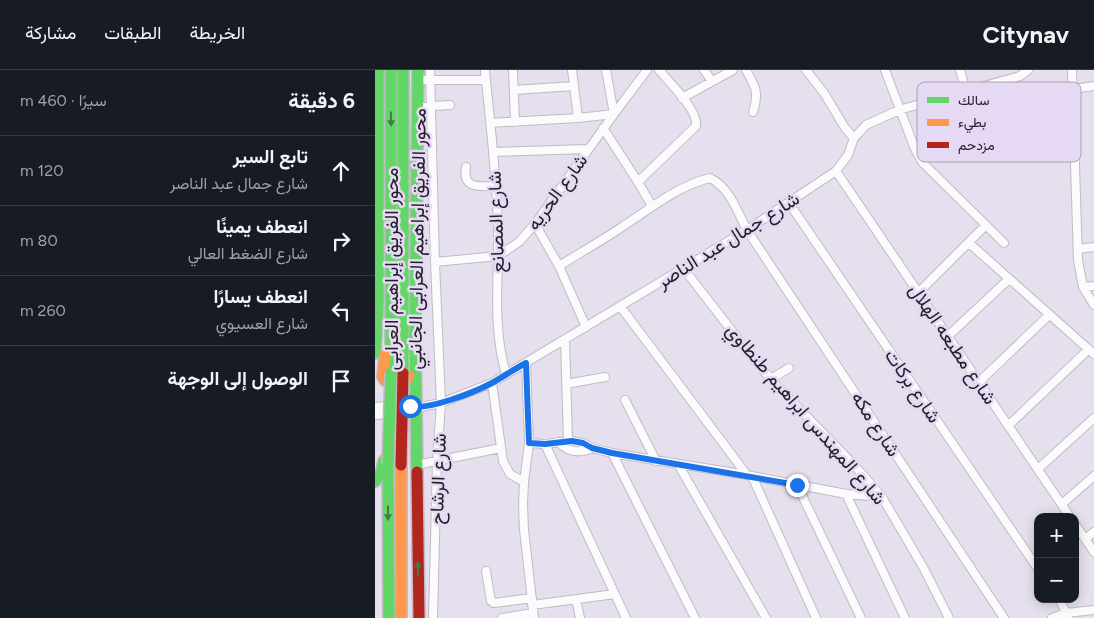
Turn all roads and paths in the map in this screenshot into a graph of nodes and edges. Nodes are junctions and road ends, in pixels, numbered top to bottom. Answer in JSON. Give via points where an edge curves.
{"nodes":[{"id":1,"x":391,"y":70,"type":"edge"},
{"id":2,"x":403,"y":70,"type":"edge"},
{"id":3,"x":430,"y":70,"type":"edge"},
{"id":4,"x":485,"y":70,"type":"edge"},
{"id":5,"x":513,"y":70,"type":"edge"},
{"id":6,"x":572,"y":70,"type":"edge"},
{"id":7,"x":606,"y":70,"type":"edge"},
{"id":8,"x":638,"y":70,"type":"edge"},
{"id":9,"x":647,"y":70,"type":"edge"},
{"id":10,"x":659,"y":70,"type":"edge"},
{"id":11,"x":704,"y":70,"type":"edge"},
{"id":12,"x":733,"y":70,"type":"edge"},
{"id":13,"x":746,"y":70,"type":"edge"},
{"id":14,"x":805,"y":70,"type":"edge"},
{"id":15,"x":885,"y":70,"type":"edge"},
{"id":16,"x":959,"y":70,"type":"edge"},
{"id":17,"x":1028,"y":70,"type":"edge"},
{"id":18,"x":377,"y":72,"type":"edge"},
{"id":19,"x":418,"y":75,"type":"edge"},
{"id":20,"x":431,"y":80,"type":"junction"},
{"id":21,"x":486,"y":80,"type":"junction"},
{"id":22,"x":639,"y":80,"type":"junction"},
{"id":23,"x":712,"y":82,"type":"junction"},
{"id":24,"x":963,"y":82,"type":"edge"},
{"id":25,"x":998,"y":82,"type":"edge"},
{"id":26,"x":574,"y":86,"type":"junction"},
{"id":27,"x":1094,"y":86,"type":"edge"},
{"id":28,"x":1081,"y":88,"type":"edge"},
{"id":29,"x":514,"y":90,"type":"junction"},
{"id":30,"x":377,"y":96,"type":"edge"},
{"id":31,"x":683,"y":98,"type":"junction"},
{"id":32,"x":450,"y":105,"type":"dead end"},
{"id":33,"x":917,"y":105,"type":"edge"},
{"id":34,"x":432,"y":106,"type":"junction"},
{"id":35,"x":419,"y":108,"type":"junction"},
{"id":36,"x":899,"y":110,"type":"junction"},
{"id":37,"x":753,"y":112,"type":"dead end"},
{"id":38,"x":613,"y":114,"type":"junction"},
{"id":39,"x":578,"y":118,"type":"junction"},
{"id":40,"x":515,"y":122,"type":"junction"},
{"id":41,"x":490,"y":123,"type":"junction"},
{"id":42,"x":603,"y":128,"type":"junction"},
{"id":43,"x":854,"y":138,"type":"junction"},
{"id":44,"x":588,"y":149,"type":"junction"},
{"id":45,"x":493,"y":152,"type":"junction"},
{"id":46,"x":917,"y":152,"type":"edge"},
{"id":47,"x":923,"y":162,"type":"edge"},
{"id":48,"x":1075,"y":162,"type":"edge"},
{"id":49,"x":466,"y":167,"type":"dead end"},
{"id":50,"x":836,"y":171,"type":"junction"},
{"id":51,"x":638,"y":182,"type":"junction"},
{"id":52,"x":496,"y":186,"type":"junction"},
{"id":53,"x":789,"y":203,"type":"junction"},
{"id":54,"x":652,"y":206,"type":"junction"},
{"id":55,"x":535,"y":224,"type":"junction"},
{"id":56,"x":986,"y":225,"type":"junction"},
{"id":57,"x":747,"y":230,"type":"junction"},
{"id":58,"x":969,"y":243,"type":"junction"},
{"id":59,"x":1004,"y":243,"type":"dead end"},
{"id":60,"x":1094,"y":247,"type":"edge"},
{"id":61,"x":1077,"y":249,"type":"junction"},
{"id":62,"x":498,"y":256,"type":"junction"},
{"id":63,"x":435,"y":262,"type":"junction"},
{"id":64,"x":559,"y":266,"type":"junction"},
{"id":65,"x":684,"y":268,"type":"junction"},
{"id":66,"x":1009,"y":279,"type":"junction"},
{"id":67,"x":1094,"y":286,"type":"edge"},
{"id":68,"x":1083,"y":287,"type":"junction"},
{"id":69,"x":919,"y":292,"type":"junction"},
{"id":70,"x":1094,"y":305,"type":"edge"},
{"id":71,"x":620,"y":306,"type":"junction"},
{"id":72,"x":1049,"y":315,"type":"junction"},
{"id":73,"x":586,"y":327,"type":"junction"},
{"id":74,"x":948,"y":336,"type":"junction"},
{"id":75,"x":415,"y":339,"type":"junction"},
{"id":76,"x":376,"y":340,"type":"edge"},
{"id":77,"x":565,"y":340,"type":"junction"},
{"id":78,"x":1092,"y":352,"type":"edge"},
{"id":79,"x":375,"y":354,"type":"edge"},
{"id":80,"x":526,"y":363,"type":"junction"},
{"id":81,"x":789,"y":368,"type":"dead end"},
{"id":82,"x":397,"y":373,"type":"junction"},
{"id":83,"x":506,"y":374,"type":"junction"},
{"id":84,"x":605,"y":377,"type":"dead end"},
{"id":85,"x":771,"y":379,"type":"junction"},
{"id":86,"x":979,"y":382,"type":"junction"},
{"id":87,"x":492,"y":383,"type":"junction"},
{"id":88,"x":566,"y":384,"type":"junction"},
{"id":89,"x":625,"y":400,"type":"dead end"},
{"id":90,"x":441,"y":403,"type":"junction"},
{"id":91,"x":375,"y":408,"type":"edge"},
{"id":92,"x":416,"y":408,"type":"junction"},
{"id":93,"x":375,"y":415,"type":"edge"},
{"id":94,"x":1094,"y":418,"type":"edge"},
{"id":95,"x":1009,"y":425,"type":"junction"},
{"id":96,"x":568,"y":441,"type":"junction"},
{"id":97,"x":558,"y":442,"type":"junction"},
{"id":98,"x":529,"y":443,"type":"junction"},
{"id":99,"x":545,"y":444,"type":"junction"},
{"id":100,"x":501,"y":448,"type":"junction"},
{"id":101,"x":592,"y":448,"type":"junction"},
{"id":102,"x":612,"y":453,"type":"junction"},
{"id":103,"x":437,"y":461,"type":"junction"},
{"id":104,"x":656,"y":461,"type":"junction"},
{"id":105,"x":678,"y":464,"type":"junction"},
{"id":106,"x":1038,"y":469,"type":"junction"},
{"id":107,"x":417,"y":470,"type":"junction"},
{"id":108,"x":749,"y":476,"type":"junction"},
{"id":109,"x":1094,"y":476,"type":"edge"},
{"id":110,"x":375,"y":481,"type":"edge"},
{"id":111,"x":524,"y":482,"type":"junction"},
{"id":112,"x":797,"y":485,"type":"junction"},
{"id":113,"x":846,"y":494,"type":"junction"},
{"id":114,"x":882,"y":497,"type":"junction"},
{"id":115,"x":1062,"y":504,"type":"junction"},
{"id":116,"x":1068,"y":513,"type":"edge"},
{"id":117,"x":1079,"y":530,"type":"edge"},
{"id":118,"x":1094,"y":532,"type":"edge"},
{"id":119,"x":1085,"y":540,"type":"junction"},
{"id":120,"x":1094,"y":552,"type":"edge"},
{"id":121,"x":1034,"y":563,"type":"edge"},
{"id":122,"x":486,"y":571,"type":"dead end"},
{"id":123,"x":615,"y":594,"type":"junction"},
{"id":124,"x":576,"y":599,"type":"junction"},
{"id":125,"x":1061,"y":603,"type":"edge"},
{"id":126,"x":533,"y":609,"type":"edge"},
{"id":127,"x":1094,"y":610,"type":"edge"},
{"id":128,"x":1067,"y":616,"type":"edge"},
{"id":129,"x":389,"y":618,"type":"edge"},
{"id":130,"x":401,"y":618,"type":"edge"},
{"id":131,"x":419,"y":618,"type":"edge"},
{"id":132,"x":433,"y":618,"type":"edge"},
{"id":133,"x":501,"y":618,"type":"edge"},
{"id":134,"x":580,"y":618,"type":"edge"},
{"id":135,"x":626,"y":618,"type":"edge"},
{"id":136,"x":695,"y":618,"type":"edge"},
{"id":137,"x":766,"y":618,"type":"edge"},
{"id":138,"x":816,"y":618,"type":"edge"},
{"id":139,"x":861,"y":618,"type":"edge"},
{"id":140,"x":905,"y":618,"type":"edge"},
{"id":141,"x":949,"y":618,"type":"edge"},
{"id":142,"x":1004,"y":618,"type":"edge"},
{"id":143,"x":1052,"y":618,"type":"edge"}],
"edges":[{"from":1,"to":82,"type":"main road","name":"محور الفريق إبراهيم العرابى","one_way":true},
{"from":2,"to":82,"type":"main road","name":"محور الفريق إبراهيم العرابى"},
{"from":3,"to":20,"type":"street","name":"شارع الرشاح"},
{"from":4,"to":21,"type":"street","name":"شارع المصانع"},
{"from":5,"to":29,"type":"street"},
{"from":6,"to":26,"type":"street"},
{"from":7,"to":38,"type":"street"},
{"from":8,"to":22,"type":"street"},
{"from":9,"to":22,"type":"street","name":"شارع الحريه"},
{"from":10,"to":31,"type":"street"},
{"from":11,"to":23,"type":"street"},
{"from":12,"to":23,"type":"street"},
{"from":13,"to":37,"type":"street","via":[[757,91]]},
{"from":14,"to":43,"type":"street"},
{"from":15,"to":36,"type":"street"},
{"from":16,"to":24,"type":"street"},
{"from":17,"to":25,"type":"street","name":"شارع جمال عبد الناصر","via":[[1023,75]]},
{"from":18,"to":30,"type":"main road","name":"محور الفريق إبراهيم العرابى الجانبي"},
{"from":19,"to":20,"type":"street"},
{"from":19,"to":35,"type":"main road","name":"محور الفريق إبراهيم العرابى الجانبي"},
{"from":20,"to":21,"type":"street"},
{"from":20,"to":34,"type":"street","name":"شارع الرشاح"},
{"from":21,"to":41,"type":"street","name":"شارع المصانع"},
{"from":22,"to":38,"type":"street","name":"شارع الحريه"},
{"from":23,"to":31,"type":"street"},
{"from":26,"to":29,"type":"street"},
{"from":26,"to":39,"type":"street"},
{"from":27,"to":28,"type":"street"},
{"from":29,"to":40,"type":"street"},
{"from":30,"to":76,"type":"main road","name":"محور الفريق إبراهيم العرابى الجانبي","via":[[379,301]]},
{"from":31,"to":51,"type":"street","via":[[697,118],[697,126]]},
{"from":32,"to":34,"type":"street"},
{"from":33,"to":36,"type":"street","name":"شارع جمال عبد الناصر"},
{"from":34,"to":35,"type":"street"},
{"from":34,"to":63,"type":"street","name":"شارع الرشاح"},
{"from":35,"to":75,"type":"main road","name":"محور الفريق إبراهيم العرابى الجانبي"},
{"from":36,"to":43,"type":"street","name":"شارع جمال عبد الناصر","via":[[866,125]]},
{"from":36,"to":46,"type":"street"},
{"from":38,"to":39,"type":"street"},
{"from":38,"to":42,"type":"street","name":"شارع الحريه"},
{"from":39,"to":40,"type":"street"},
{"from":40,"to":41,"type":"street"},
{"from":41,"to":45,"type":"street","name":"شارع المصانع"},
{"from":42,"to":44,"type":"street","name":"شارع الحريه"},
{"from":42,"to":51,"type":"street"},
{"from":43,"to":50,"type":"street","name":"شارع جمال عبد الناصر"},
{"from":44,"to":45,"type":"street"},
{"from":44,"to":55,"type":"street","name":"شارع الحريه"},
{"from":45,"to":52,"type":"street","name":"شارع المصانع"},
{"from":47,"to":56,"type":"street"},
{"from":48,"to":61,"type":"street"},
{"from":49,"to":52,"type":"street","via":[[468,183]]},
{"from":50,"to":53,"type":"street","name":"شارع جمال عبد الناصر"},
{"from":50,"to":69,"type":"street","name":"شارع مطبعه الهلال"},
{"from":51,"to":54,"type":"street"},
{"from":52,"to":62,"type":"street","name":"شارع المصانع"},
{"from":53,"to":57,"type":"street","name":"شارع جمال عبد الناصر"},
{"from":53,"to":121,"type":"street","name":"شارع بركات"},
{"from":54,"to":57,"type":"street","name":"شارع مكه","via":[[710,178],[729,196]]},
{"from":54,"to":64,"type":"street"},
{"from":55,"to":62,"type":"street","name":"شارع الحريه","via":[[519,242]]},
{"from":55,"to":64,"type":"street"},
{"from":56,"to":58,"type":"street"},
{"from":56,"to":59,"type":"street"},
{"from":57,"to":65,"type":"street","name":"شارع جمال عبد الناصر"},
{"from":57,"to":142,"type":"street","name":"شارع مكه"},
{"from":58,"to":66,"type":"street"},
{"from":58,"to":69,"type":"street"},
{"from":60,"to":61,"type":"street"},
{"from":61,"to":68,"type":"street"},
{"from":62,"to":63,"type":"street","name":"شارع الحريه"},
{"from":62,"to":83,"type":"street","name":"شارع المصانع","via":[[497,318]]},
{"from":63,"to":90,"type":"street","name":"شارع الرشاح"},
{"from":64,"to":73,"type":"street"},
{"from":65,"to":71,"type":"street","name":"شارع جمال عبد الناصر"},
{"from":65,"to":85,"type":"street","name":"شارع المهندس ابراهيم طنطاوي"},
{"from":66,"to":72,"type":"street"},
{"from":66,"to":74,"type":"street"},
{"from":67,"to":68,"type":"street"},
{"from":68,"to":70,"type":"street"},
{"from":69,"to":74,"type":"street","name":"شارع مطبعه الهلال"},
{"from":71,"to":73,"type":"street","name":"شارع جمال عبد الناصر"},
{"from":71,"to":108,"type":"street"},
{"from":72,"to":78,"type":"street"},
{"from":72,"to":86,"type":"street"},
{"from":73,"to":77,"type":"street","name":"شارع جمال عبد الناصر"},
{"from":74,"to":86,"type":"street","name":"شارع مطبعه الهلال"},
{"from":75,"to":76,"type":"main road","via":[[409,347],[409,377],[405,382],[385,380],[385,352]]},
{"from":75,"to":92,"type":"main road","name":"محور الفريق إبراهيم العرابى الجانبي"},
{"from":76,"to":79,"type":"main road","name":"محور الفريق إبراهيم العرابى الجانبي"},
{"from":77,"to":80,"type":"street","name":"شارع جمال عبد الناصر"},
{"from":77,"to":88,"type":"street"},
{"from":78,"to":95,"type":"street"},
{"from":80,"to":83,"type":"street","name":"شارع جمال عبد الناصر"},
{"from":80,"to":98,"type":"street"},
{"from":81,"to":85,"type":"street"},
{"from":82,"to":129,"type":"main road","name":"محور الفريق إبراهيم العرابى","one_way":true,"bridge":true,"via":[[388,464]]},
{"from":82,"to":130,"type":"main road","name":"محور الفريق إبراهيم العرابى","bridge":true},
{"from":83,"to":87,"type":"street","name":"شارع جمال عبد الناصر"},
{"from":84,"to":88,"type":"street"},
{"from":85,"to":114,"type":"street","name":"شارع المهندس ابراهيم طنطاوي"},
{"from":86,"to":95,"type":"street","name":"شارع مطبعه الهلال"},
{"from":87,"to":90,"type":"street","name":"شارع جمال عبد الناصر"},
{"from":87,"to":100,"type":"street"},
{"from":88,"to":96,"type":"street"},
{"from":89,"to":104,"type":"street"},
{"from":90,"to":92,"type":"street","name":"شارع جمال عبد الناصر"},
{"from":90,"to":103,"type":"street","name":"شارع الرشاح"},
{"from":91,"to":92,"type":"street","name":"شارع جمال عبد الناصر"},
{"from":92,"to":93,"type":"street","name":"شارع جمال عبد الناصر","via":[[408,413]]},
{"from":92,"to":107,"type":"main road","name":"محور الفريق إبراهيم العرابى الجانبي"},
{"from":94,"to":106,"type":"street"},
{"from":95,"to":106,"type":"street","name":"شارع مطبعه الهلال"},
{"from":96,"to":97,"type":"street"},
{"from":96,"to":101,"type":"street"},
{"from":97,"to":99,"type":"street"},
{"from":97,"to":101,"type":"street","via":[[574,451]]},
{"from":98,"to":99,"type":"street"},
{"from":98,"to":111,"type":"street"},
{"from":99,"to":123,"type":"street"},
{"from":100,"to":103,"type":"street"},
{"from":100,"to":111,"type":"street","via":[[510,474]]},
{"from":101,"to":102,"type":"street"},
{"from":102,"to":104,"type":"street"},
{"from":102,"to":136,"type":"street"},
{"from":103,"to":107,"type":"street"},
{"from":103,"to":132,"type":"street","name":"شارع الرشاح"},
{"from":104,"to":105,"type":"street"},
{"from":105,"to":108,"type":"street"},
{"from":105,"to":137,"type":"street"},
{"from":106,"to":115,"type":"street","name":"شارع مطبعه الهلال"},
{"from":107,"to":110,"type":"main road","via":[[410,468],[407,442],[387,440],[383,446],[383,468]]},
{"from":131,"to":107,"type":"main road","name":"محور الفريق إبراهيم العرابى الجانبي","one_way":true},
{"from":108,"to":112,"type":"street"},
{"from":108,"to":138,"type":"street"},
{"from":109,"to":115,"type":"street"},
{"from":111,"to":126,"type":"street","via":[[524,530]]},
{"from":112,"to":113,"type":"street"},
{"from":112,"to":139,"type":"street"},
{"from":113,"to":114,"type":"street"},
{"from":113,"to":140,"type":"street"},
{"from":114,"to":141,"type":"street","name":"شارع المهندس ابراهيم طنطاوي"},
{"from":115,"to":116,"type":"street","name":"شارع مطبعه الهلال"},
{"from":117,"to":119,"type":"street"},
{"from":118,"to":119,"type":"street"},
{"from":119,"to":120,"type":"street"},
{"from":122,"to":126,"type":"street","via":[[493,603]]},
{"from":123,"to":124,"type":"street"},
{"from":123,"to":135,"type":"street"},
{"from":124,"to":126,"type":"street"},
{"from":124,"to":134,"type":"street"},
{"from":125,"to":128,"type":"street"},
{"from":126,"to":133,"type":"street"},
{"from":127,"to":128,"type":"street"},
{"from":128,"to":143,"type":"street"}]}
